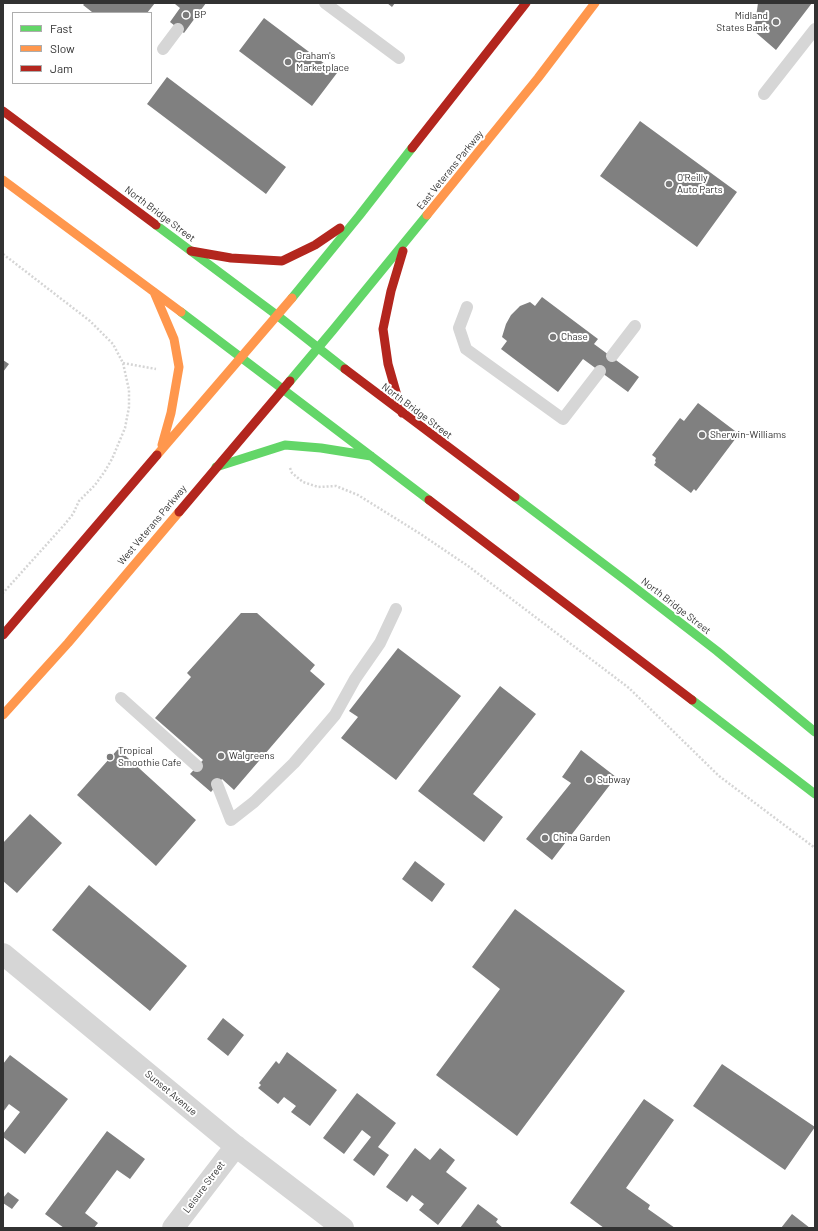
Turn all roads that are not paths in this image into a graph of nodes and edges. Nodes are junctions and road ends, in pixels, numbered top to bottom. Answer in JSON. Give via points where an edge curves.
{"nodes":[{"id":1,"x":326,"y":3,"type":"edge"},
{"id":2,"x":526,"y":3,"type":"edge"},
{"id":3,"x":595,"y":3,"type":"edge"},
{"id":4,"x":815,"y":28,"type":"edge"},
{"id":5,"x":178,"y":29,"type":"dead end"},
{"id":6,"x":815,"y":40,"type":"edge"},
{"id":7,"x":800,"y":48,"type":"junction"},
{"id":8,"x":163,"y":49,"type":"dead end"},
{"id":9,"x":399,"y":58,"type":"dead end"},
{"id":10,"x":764,"y":94,"type":"dead end"},
{"id":11,"x":3,"y":111,"type":"edge"},
{"id":12,"x":3,"y":180,"type":"edge"},
{"id":13,"x":359,"y":216,"type":"junction"},
{"id":14,"x":405,"y":242,"type":"junction"},
{"id":15,"x":190,"y":251,"type":"junction"},
{"id":16,"x":154,"y":292,"type":"junction"},
{"id":17,"x":467,"y":307,"type":"dead end"},
{"id":18,"x":278,"y":316,"type":"junction"},
{"id":19,"x":635,"y":326,"type":"dead end"},
{"id":20,"x":318,"y":348,"type":"junction"},
{"id":21,"x":612,"y":356,"type":"dead end"},
{"id":22,"x":241,"y":357,"type":"junction"},
{"id":23,"x":600,"y":371,"type":"dead end"},
{"id":24,"x":283,"y":389,"type":"junction"},
{"id":25,"x":402,"y":413,"type":"junction"},
{"id":26,"x":161,"y":451,"type":"junction"},
{"id":27,"x":371,"y":456,"type":"junction"},
{"id":28,"x":216,"y":468,"type":"junction"},
{"id":29,"x":396,"y":609,"type":"dead end"},
{"id":30,"x":3,"y":635,"type":"edge"},
{"id":31,"x":121,"y":698,"type":"dead end"},
{"id":32,"x":3,"y":715,"type":"edge"},
{"id":33,"x":815,"y":732,"type":"edge"},
{"id":34,"x":197,"y":766,"type":"dead end"},
{"id":35,"x":217,"y":784,"type":"dead end"},
{"id":36,"x":815,"y":794,"type":"edge"},
{"id":37,"x":3,"y":954,"type":"edge"},
{"id":38,"x":236,"y":1146,"type":"junction"},
{"id":39,"x":173,"y":1228,"type":"edge"},
{"id":40,"x":343,"y":1228,"type":"edge"}],
"edges":[{"from":1,"to":9,"type":"lane"},
{"from":2,"to":13,"type":"main road"},
{"from":3,"to":14,"type":"main road","name":"East Veterans Parkway","via":[[538,78]]},
{"from":4,"to":7,"type":"lane"},
{"from":5,"to":8,"type":"lane"},
{"from":6,"to":7,"type":"lane"},
{"from":7,"to":10,"type":"lane"},
{"from":11,"to":15,"type":"main road","name":"North Bridge Street"},
{"from":12,"to":16,"type":"main road"},
{"from":13,"to":15,"type":"main road","via":[[316,245],[282,261],[232,258]]},
{"from":13,"to":18,"type":"main road"},
{"from":14,"to":20,"type":"main road","name":"East Veterans Parkway"},
{"from":14,"to":25,"type":"main road","via":[[383,329],[388,364]]},
{"from":15,"to":18,"type":"main road","name":"North Bridge Street"},
{"from":16,"to":22,"type":"main road"},
{"from":16,"to":26,"type":"main road","via":[[174,339],[179,367]]},
{"from":17,"to":23,"type":"lane","via":[[459,328],[466,349],[563,418]]},
{"from":18,"to":20,"type":"main road","name":"North Bridge Street"},
{"from":18,"to":22,"type":"main road"},
{"from":19,"to":21,"type":"lane"},
{"from":20,"to":24,"type":"main road","name":"West Veterans Parkway"},
{"from":20,"to":25,"type":"main road","name":"North Bridge Street"},
{"from":22,"to":24,"type":"main road"},
{"from":22,"to":26,"type":"main road"},
{"from":24,"to":27,"type":"main road"},
{"from":24,"to":28,"type":"main road","name":"West Veterans Parkway"},
{"from":25,"to":33,"type":"main road","name":"North Bridge Street","via":[[625,580]]},
{"from":26,"to":30,"type":"main road"},
{"from":27,"to":28,"type":"main road","via":[[285,445]]},
{"from":27,"to":36,"type":"main road"},
{"from":28,"to":32,"type":"main road","name":"West Veterans Parkway","via":[[68,643]]},
{"from":29,"to":35,"type":"lane","via":[[380,644],[355,679],[335,715],[294,763],[254,802],[231,820]]},
{"from":31,"to":34,"type":"lane"},
{"from":37,"to":38,"type":"street","name":"Sunset Avenue"},
{"from":38,"to":39,"type":"street","name":"Leisure Street"},
{"from":38,"to":40,"type":"street","name":"Sunset Avenue"}]}
